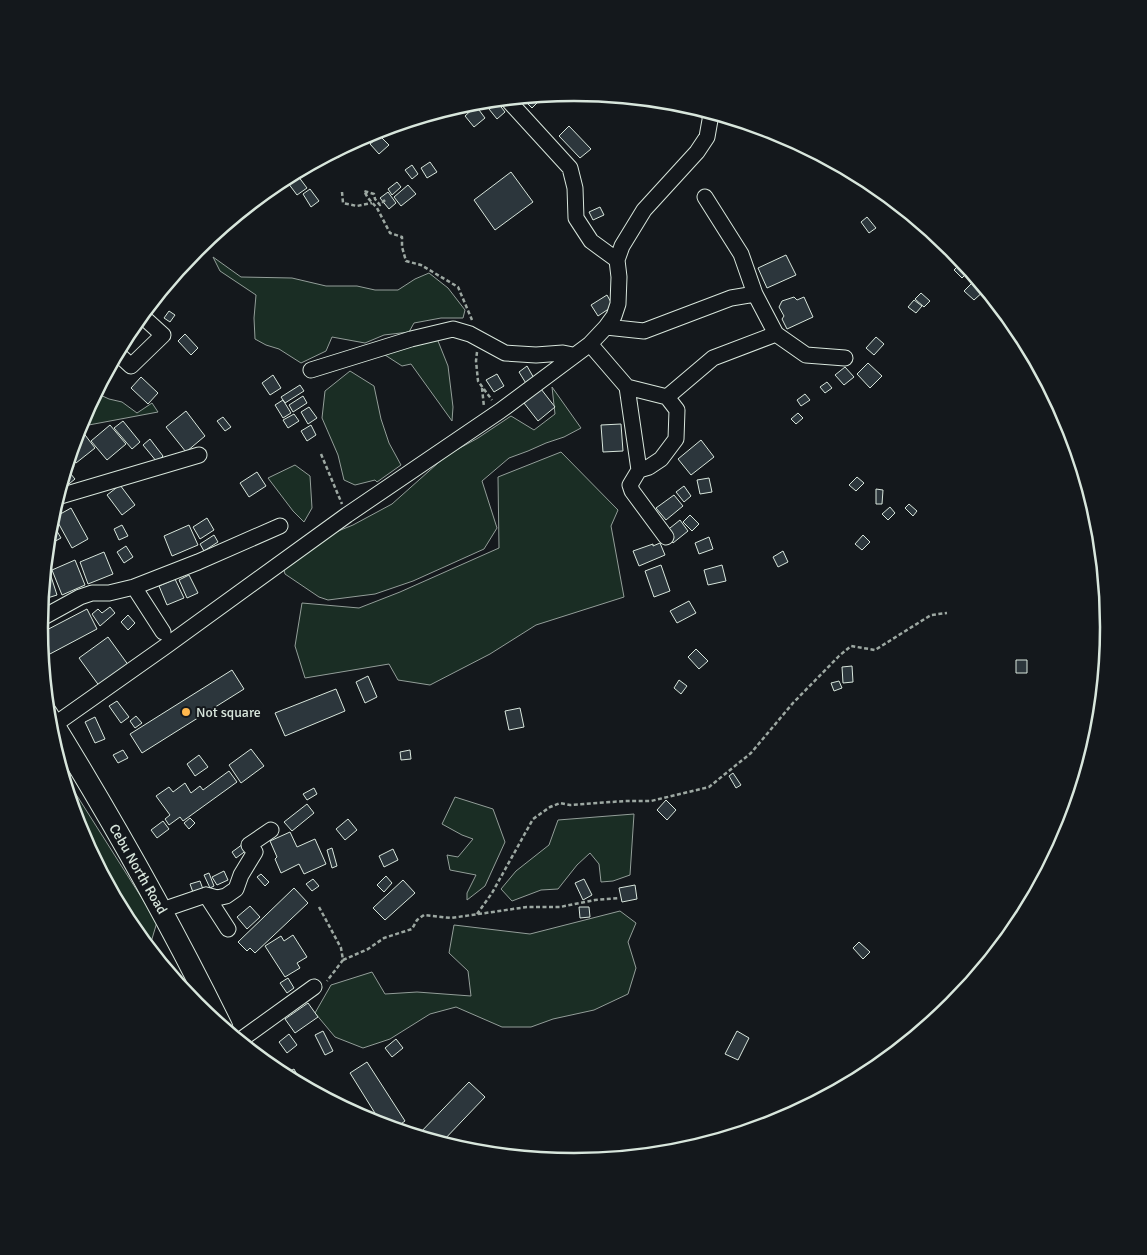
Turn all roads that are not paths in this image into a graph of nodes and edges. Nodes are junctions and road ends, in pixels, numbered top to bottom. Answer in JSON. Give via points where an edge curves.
{"nodes":[{"id":1,"x":513,"y":105,"type":"edge"},
{"id":2,"x":710,"y":119,"type":"edge"},
{"id":3,"x":704,"y":197,"type":"dead end"},
{"id":4,"x":617,"y":260,"type":"junction"},
{"id":5,"x":756,"y":294,"type":"junction"},
{"id":6,"x":147,"y":320,"type":"edge"},
{"id":7,"x":606,"y":327,"type":"junction"},
{"id":8,"x":776,"y":334,"type":"junction"},
{"id":9,"x":590,"y":344,"type":"junction"},
{"id":10,"x":574,"y":355,"type":"junction"},
{"id":11,"x":122,"y":358,"type":"edge"},
{"id":12,"x":845,"y":358,"type":"dead end"},
{"id":13,"x":310,"y":370,"type":"dead end"},
{"id":14,"x":627,"y":387,"type":"junction"},
{"id":15,"x":667,"y":397,"type":"junction"},
{"id":16,"x":198,"y":455,"type":"dead end"},
{"id":17,"x":639,"y":470,"type":"junction"},
{"id":18,"x":64,"y":495,"type":"edge"},
{"id":19,"x":280,"y":526,"type":"dead end"},
{"id":20,"x":666,"y":537,"type":"dead end"},
{"id":21,"x":134,"y":587,"type":"junction"},
{"id":22,"x":48,"y":614,"type":"edge"},
{"id":23,"x":163,"y":632,"type":"dead end"},
{"id":24,"x":56,"y":716,"type":"edge"},
{"id":25,"x":58,"y":731,"type":"edge"},
{"id":26,"x":271,"y":830,"type":"dead end"},
{"id":27,"x":206,"y":895,"type":"junction"},
{"id":28,"x":162,"y":910,"type":"junction"},
{"id":29,"x":228,"y":929,"type":"dead end"},
{"id":30,"x":314,"y":986,"type":"road end"},
{"id":31,"x":212,"y":1009,"type":"edge"},
{"id":32,"x":244,"y":1037,"type":"edge"}],
"edges":[{"from":1,"to":4,"type":"street","via":[[570,168],[575,188],[576,218],[591,241]]},
{"from":2,"to":4,"type":"street","via":[[707,137],[644,210]]},
{"from":3,"to":5,"type":"street","via":[[741,254]]},
{"from":4,"to":7,"type":"street","via":[[618,304]]},
{"from":5,"to":7,"type":"street","via":[[731,298],[644,331]]},
{"from":5,"to":8,"type":"street"},
{"from":6,"to":11,"type":"street","via":[[163,335],[131,366]]},
{"from":7,"to":9,"type":"street"},
{"from":8,"to":12,"type":"street","via":[[806,355]]},
{"from":8,"to":15,"type":"street","via":[[713,358]]},
{"from":9,"to":10,"type":"street"},
{"from":9,"to":14,"type":"street"},
{"from":10,"to":13,"type":"street","via":[[505,353],[470,334],[453,329]]},
{"from":10,"to":24,"type":"street","via":[[166,646]]},
{"from":14,"to":15,"type":"street"},
{"from":14,"to":17,"type":"street"},
{"from":15,"to":17,"type":"street","via":[[677,410],[676,439],[660,459]]},
{"from":16,"to":18,"type":"street"},
{"from":17,"to":20,"type":"street","via":[[630,485],[632,490]]},
{"from":19,"to":21,"type":"street"},
{"from":21,"to":22,"type":"street","via":[[92,593]]},
{"from":21,"to":23,"type":"street"},
{"from":25,"to":28,"type":"highway","name":"Cebu North Road"},
{"from":26,"to":27,"type":"street","via":[[249,845],[255,852],[236,889],[217,898]]},
{"from":27,"to":28,"type":"street"},
{"from":27,"to":29,"type":"street"},
{"from":28,"to":31,"type":"highway","name":"Cebu North Road"},
{"from":30,"to":32,"type":"street"}]}
